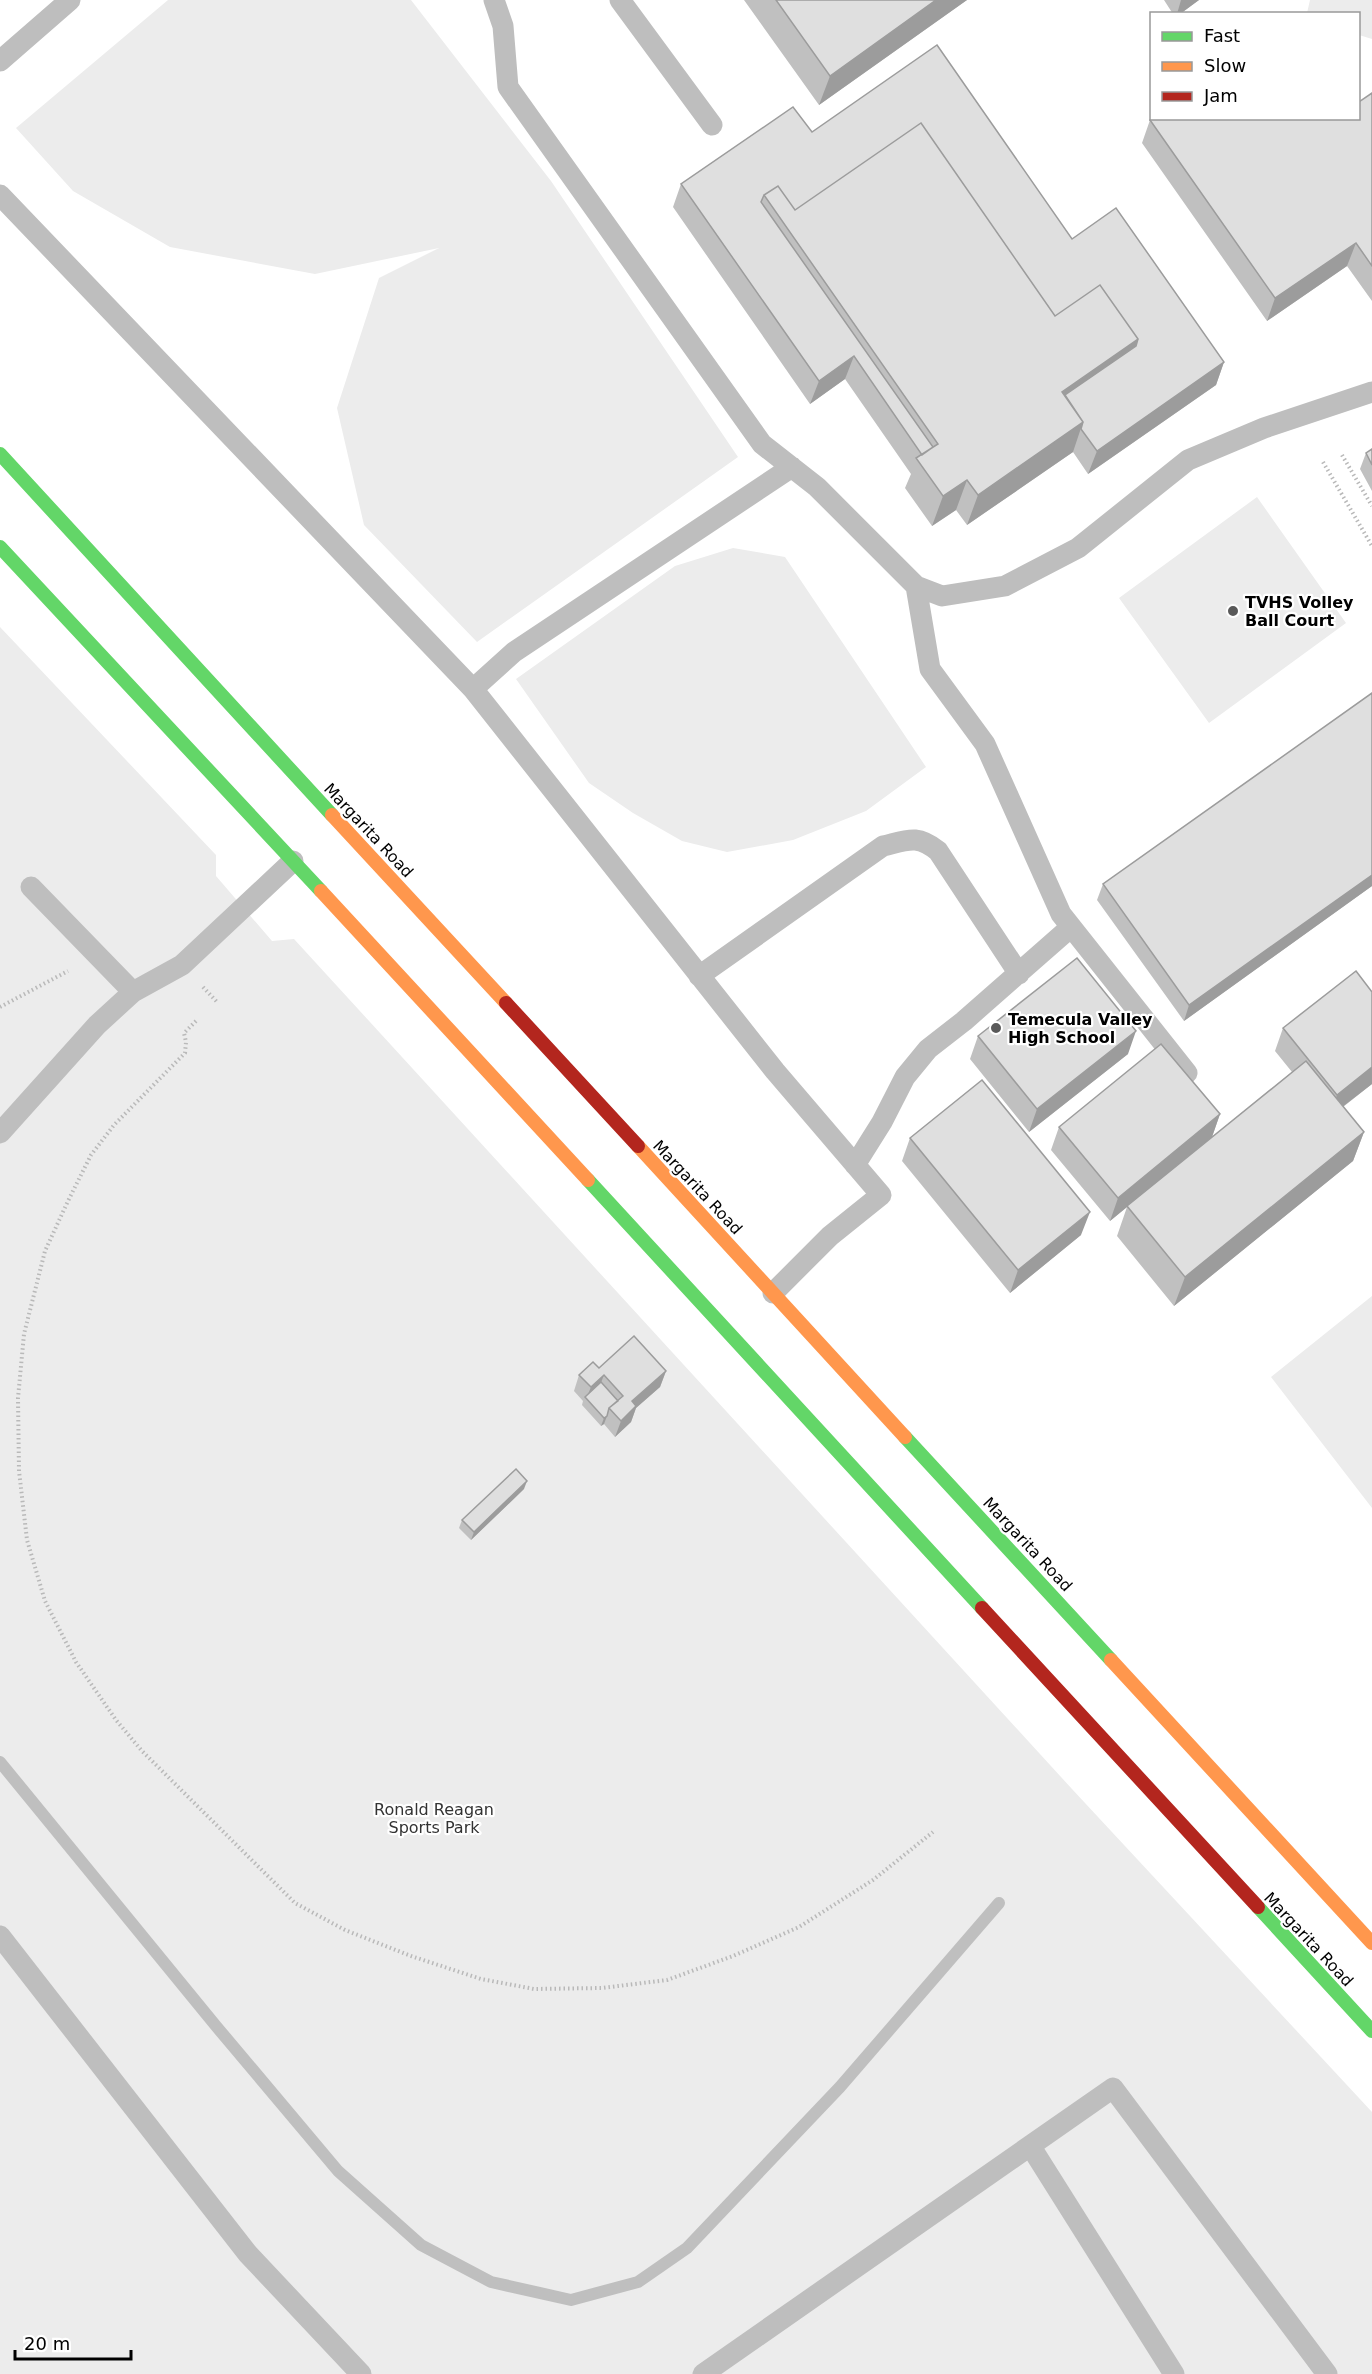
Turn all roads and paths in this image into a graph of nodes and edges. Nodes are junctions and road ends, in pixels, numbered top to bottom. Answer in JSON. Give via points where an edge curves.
{"nodes":[{"id":1,"x":70,"y":0,"type":"edge"},
{"id":2,"x":494,"y":0,"type":"edge"},
{"id":3,"x":620,"y":0,"type":"edge"},
{"id":4,"x":0,"y":61,"type":"edge"},
{"id":5,"x":712,"y":125,"type":"dead end"},
{"id":6,"x":0,"y":195,"type":"edge"},
{"id":7,"x":1372,"y":392,"type":"edge"},
{"id":8,"x":0,"y":454,"type":"edge"},
{"id":9,"x":1342,"y":454,"type":"dead end"},
{"id":10,"x":1323,"y":462,"type":"dead end"},
{"id":11,"x":792,"y":467,"type":"junction"},
{"id":12,"x":1372,"y":506,"type":"edge"},
{"id":13,"x":1372,"y":546,"type":"edge"},
{"id":14,"x":0,"y":547,"type":"edge"},
{"id":15,"x":916,"y":586,"type":"junction"},
{"id":16,"x":473,"y":689,"type":"junction"},
{"id":17,"x":293,"y":861,"type":"junction"},
{"id":18,"x":31,"y":887,"type":"dead end"},
{"id":19,"x":1071,"y":927,"type":"junction"},
{"id":20,"x":106,"y":964,"type":"junction"},
{"id":21,"x":1019,"y":974,"type":"junction"},
{"id":22,"x":699,"y":975,"type":"junction"},
{"id":23,"x":133,"y":992,"type":"junction"},
{"id":24,"x":0,"y":1007,"type":"edge"},
{"id":25,"x":196,"y":1021,"type":"dead end"},
{"id":26,"x":1187,"y":1073,"type":"edge"},
{"id":27,"x":0,"y":1133,"type":"edge"},
{"id":28,"x":855,"y":1165,"type":"junction"},
{"id":29,"x":774,"y":1293,"type":"junction"},
{"id":30,"x":933,"y":1832,"type":"dead end"},
{"id":31,"x":0,"y":1936,"type":"edge"},
{"id":32,"x":1372,"y":1943,"type":"edge"},
{"id":33,"x":1372,"y":2031,"type":"edge"},
{"id":34,"x":1030,"y":2147,"type":"junction"},
{"id":35,"x":361,"y":2374,"type":"edge"},
{"id":36,"x":703,"y":2374,"type":"edge"},
{"id":37,"x":1174,"y":2374,"type":"edge"},
{"id":38,"x":1327,"y":2374,"type":"edge"}],
"edges":[{"from":1,"to":4,"type":"lane"},
{"from":2,"to":11,"type":"lane","via":[[503,26],[508,87],[762,444]]},
{"from":3,"to":5,"type":"lane"},
{"from":6,"to":16,"type":"lane"},
{"from":7,"to":15,"type":"lane","via":[[1264,428],[1188,460],[1078,548],[1005,586],[942,596]]},
{"from":8,"to":29,"type":"main road","name":"Margarita Road"},
{"from":9,"to":12,"type":"path"},
{"from":10,"to":13,"type":"path"},
{"from":11,"to":15,"type":"lane"},
{"from":11,"to":16,"type":"lane","via":[[514,652]]},
{"from":14,"to":17,"type":"main road","name":"Margarita Road"},
{"from":15,"to":19,"type":"lane","via":[[930,669],[985,744],[1061,914]]},
{"from":16,"to":22,"type":"lane"},
{"from":17,"to":23,"type":"lane","via":[[182,965]]},
{"from":17,"to":33,"type":"main road","name":"Margarita Road"},
{"from":18,"to":20,"type":"lane"},
{"from":19,"to":21,"type":"lane"},
{"from":19,"to":26,"type":"lane"},
{"from":20,"to":23,"type":"lane"},
{"from":20,"to":24,"type":"path","via":[[74,968]]},
{"from":21,"to":22,"type":"lane","via":[[938,851],[925,840],[909,839],[883,846]]},
{"from":21,"to":28,"type":"lane","via":[[928,1050],[906,1077]]},
{"from":22,"to":28,"type":"lane"},
{"from":23,"to":27,"type":"lane","via":[[97,1025]]},
{"from":25,"to":30,"type":"path","via":[[184,1033],[185,1053],[91,1155],[68,1201],[45,1251],[24,1334],[18,1398],[19,1471],[27,1540],[45,1601],[76,1662],[142,1750],[295,1903],[345,1930],[411,1956],[481,1979],[534,1989],[602,1988],[667,1980],[732,1956],[799,1927],[873,1881]]},
{"from":28,"to":29,"type":"lane","via":[[881,1195],[830,1236]]},
{"from":29,"to":32,"type":"main road","name":"Margarita Road"},
{"from":31,"to":35,"type":"lane","via":[[248,2254]]},
{"from":34,"to":36,"type":"lane"},
{"from":34,"to":37,"type":"lane"},
{"from":34,"to":38,"type":"lane","via":[[1113,2088]]}]}
